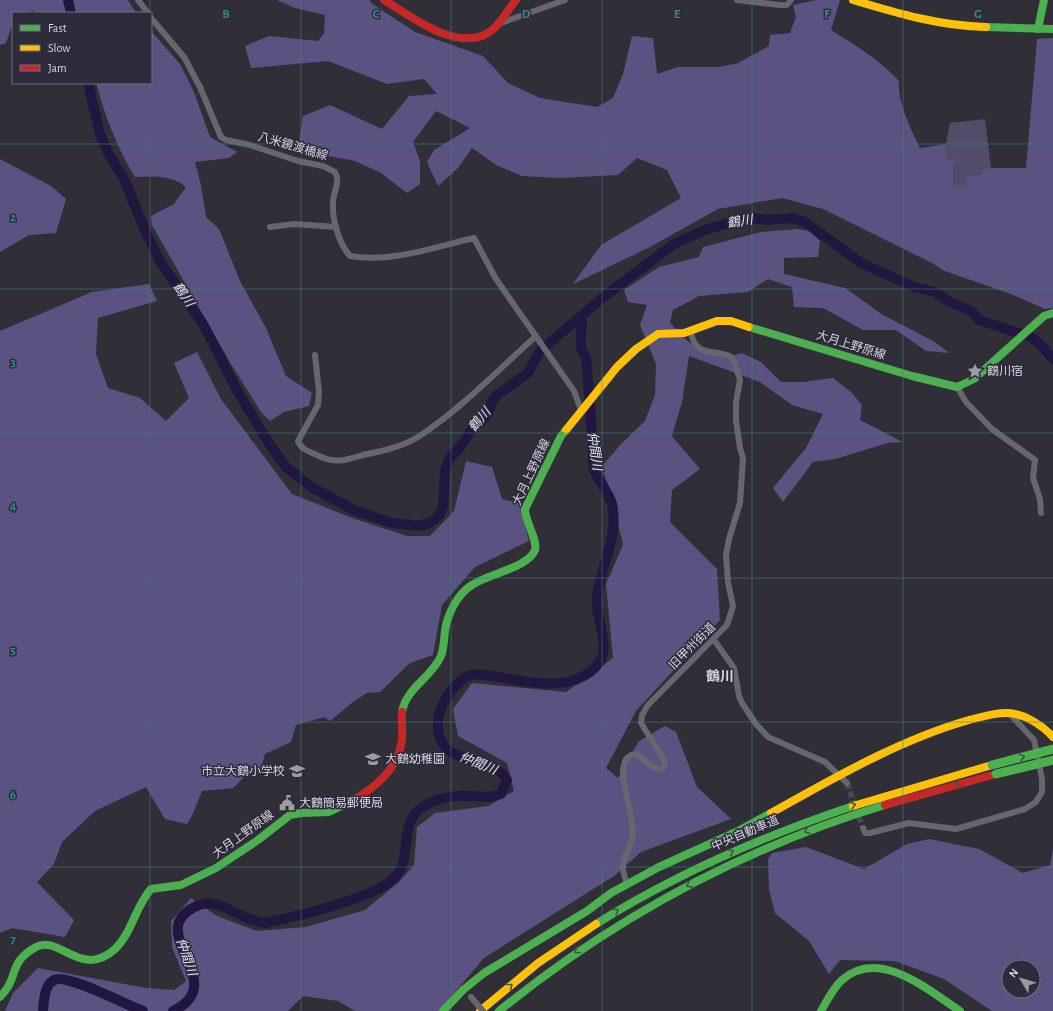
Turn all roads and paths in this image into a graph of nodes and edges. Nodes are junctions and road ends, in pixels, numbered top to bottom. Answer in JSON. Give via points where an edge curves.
{"nodes":[{"id":1,"x":138,"y":0,"type":"edge"},
{"id":2,"x":384,"y":0,"type":"edge"},
{"id":3,"x":516,"y":0,"type":"edge"},
{"id":4,"x":565,"y":0,"type":"edge"},
{"id":5,"x":738,"y":0,"type":"edge"},
{"id":6,"x":791,"y":0,"type":"edge"},
{"id":7,"x":853,"y":0,"type":"edge"},
{"id":8,"x":1044,"y":0,"type":"edge"},
{"id":9,"x":147,"y":12,"type":"edge"},
{"id":10,"x":152,"y":19,"type":"edge"},
{"id":11,"x":498,"y":24,"type":"junction"},
{"id":12,"x":1038,"y":28,"type":"junction"},
{"id":13,"x":1053,"y":29,"type":"edge"},
{"id":14,"x":270,"y":227,"type":"dead end"},
{"id":15,"x":336,"y":227,"type":"junction"},
{"id":16,"x":1048,"y":315,"type":"edge"},
{"id":17,"x":691,"y":331,"type":"junction"},
{"id":18,"x":536,"y":336,"type":"junction"},
{"id":19,"x":315,"y":355,"type":"dead end"},
{"id":20,"x":957,"y":387,"type":"junction"},
{"id":21,"x":582,"y":409,"type":"junction"},
{"id":22,"x":1040,"y":513,"type":"dead end"},
{"id":23,"x":714,"y":640,"type":"junction"},
{"id":24,"x":1009,"y":713,"type":"junction"},
{"id":25,"x":1053,"y":737,"type":"edge"},
{"id":26,"x":1053,"y":749,"type":"edge"},
{"id":27,"x":1053,"y":760,"type":"edge"},
{"id":28,"x":994,"y":769,"type":"junction"},
{"id":29,"x":840,"y":774,"type":"junction"},
{"id":30,"x":847,"y":783,"type":"tunnel mouth"},
{"id":31,"x":863,"y":828,"type":"dead end"},
{"id":32,"x":627,"y":884,"type":"junction"},
{"id":33,"x":463,"y":990,"type":"junction"},
{"id":34,"x":0,"y":997,"type":"edge"},
{"id":35,"x":443,"y":1011,"type":"edge"},
{"id":36,"x":481,"y":1011,"type":"edge"},
{"id":37,"x":499,"y":1011,"type":"edge"},
{"id":38,"x":821,"y":1011,"type":"edge"},
{"id":39,"x":960,"y":1011,"type":"edge"}],
"edges":[{"from":1,"to":9,"type":"street"},
{"from":2,"to":11,"type":"main road","via":[[455,38],[482,36]]},
{"from":3,"to":11,"type":"main road"},
{"from":4,"to":11,"type":"street"},
{"from":5,"to":6,"type":"street","via":[[780,6],[787,5]]},
{"from":7,"to":12,"type":"main road","via":[[915,18],[972,27]]},
{"from":8,"to":12,"type":"main road"},
{"from":10,"to":15,"type":"street","name":"八米鏡渡橋線","via":[[184,57],[221,137],[298,161],[323,166],[335,172],[338,183],[332,203]]},
{"from":12,"to":13,"type":"main road"},
{"from":14,"to":15,"type":"street","via":[[294,224]]},
{"from":15,"to":18,"type":"street","name":"八米鏡渡橋線","via":[[346,251],[350,256],[359,258],[418,252],[474,238],[484,259]]},
{"from":16,"to":20,"type":"main road","via":[[974,379]]},
{"from":17,"to":20,"type":"main road","name":"大月上野原線","via":[[717,321],[731,321],[912,376]]},
{"from":17,"to":21,"type":"main road","name":"大月上野原線","via":[[678,334],[664,332],[646,341],[617,367]]},
{"from":17,"to":23,"type":"street","name":"旧甲州街道","via":[[697,347],[704,351],[730,356],[740,380],[736,412],[737,435],[743,458],[740,503],[726,555],[733,610],[728,626]]},
{"from":18,"to":19,"type":"street","via":[[452,411],[417,437],[385,450],[342,460],[330,461],[306,450],[298,440],[318,406]]},
{"from":18,"to":21,"type":"street","via":[[570,385]]},
{"from":20,"to":22,"type":"street","via":[[963,398],[992,429],[1035,460],[1033,478],[1040,499]]},
{"from":21,"to":34,"type":"main road","name":"大月上野原線","via":[[561,436],[525,508],[525,522],[535,545],[533,554],[522,562],[474,583],[457,602],[448,617],[441,656],[403,705],[402,744],[386,776],[335,811],[299,812],[290,815],[229,860],[176,887],[151,889],[140,903],[127,935],[98,959],[82,959],[49,946],[39,946],[18,959],[10,986]]},
{"from":23,"to":29,"type":"street","via":[[734,668],[740,700],[762,732],[768,737],[818,758]]},
{"from":23,"to":32,"type":"street","name":"旧甲州街道","via":[[648,705],[642,715],[642,725],[664,760],[664,769],[653,768],[636,754],[629,756],[625,762],[624,784],[633,833],[622,864]]},
{"from":24,"to":25,"type":"main road","via":[[1034,721]]},
{"from":24,"to":29,"type":"main road","via":[[989,715],[938,729]]},
{"from":24,"to":31,"type":"street","via":[[1034,740],[1042,778],[1042,792],[1036,802],[1025,809],[956,829],[909,823],[870,833],[865,832]]},
{"from":28,"to":26,"type":"main road","name":"中央自動車道","one_way":true,"bridge":true},
{"from":27,"to":28,"type":"main road","name":"中央自動車道","bridge":true},
{"from":36,"to":28,"type":"main road","name":"中央自動車道","one_way":true,"via":[[526,972],[575,936],[629,903],[718,857],[839,809]]},
{"from":28,"to":37,"type":"main road","name":"中央自動車道","one_way":true,"via":[[811,830],[723,868],[612,928],[561,962]]},
{"from":29,"to":30,"type":"street"},
{"from":29,"to":32,"type":"main road","via":[[736,832]]},
{"from":32,"to":33,"type":"main road","via":[[484,973]]},
{"from":33,"to":35,"type":"main road"},
{"from":33,"to":36,"type":"street","bridge":true},
{"from":38,"to":39,"type":"main road","via":[[834,990],[852,973],[880,967],[897,972]]}]}
